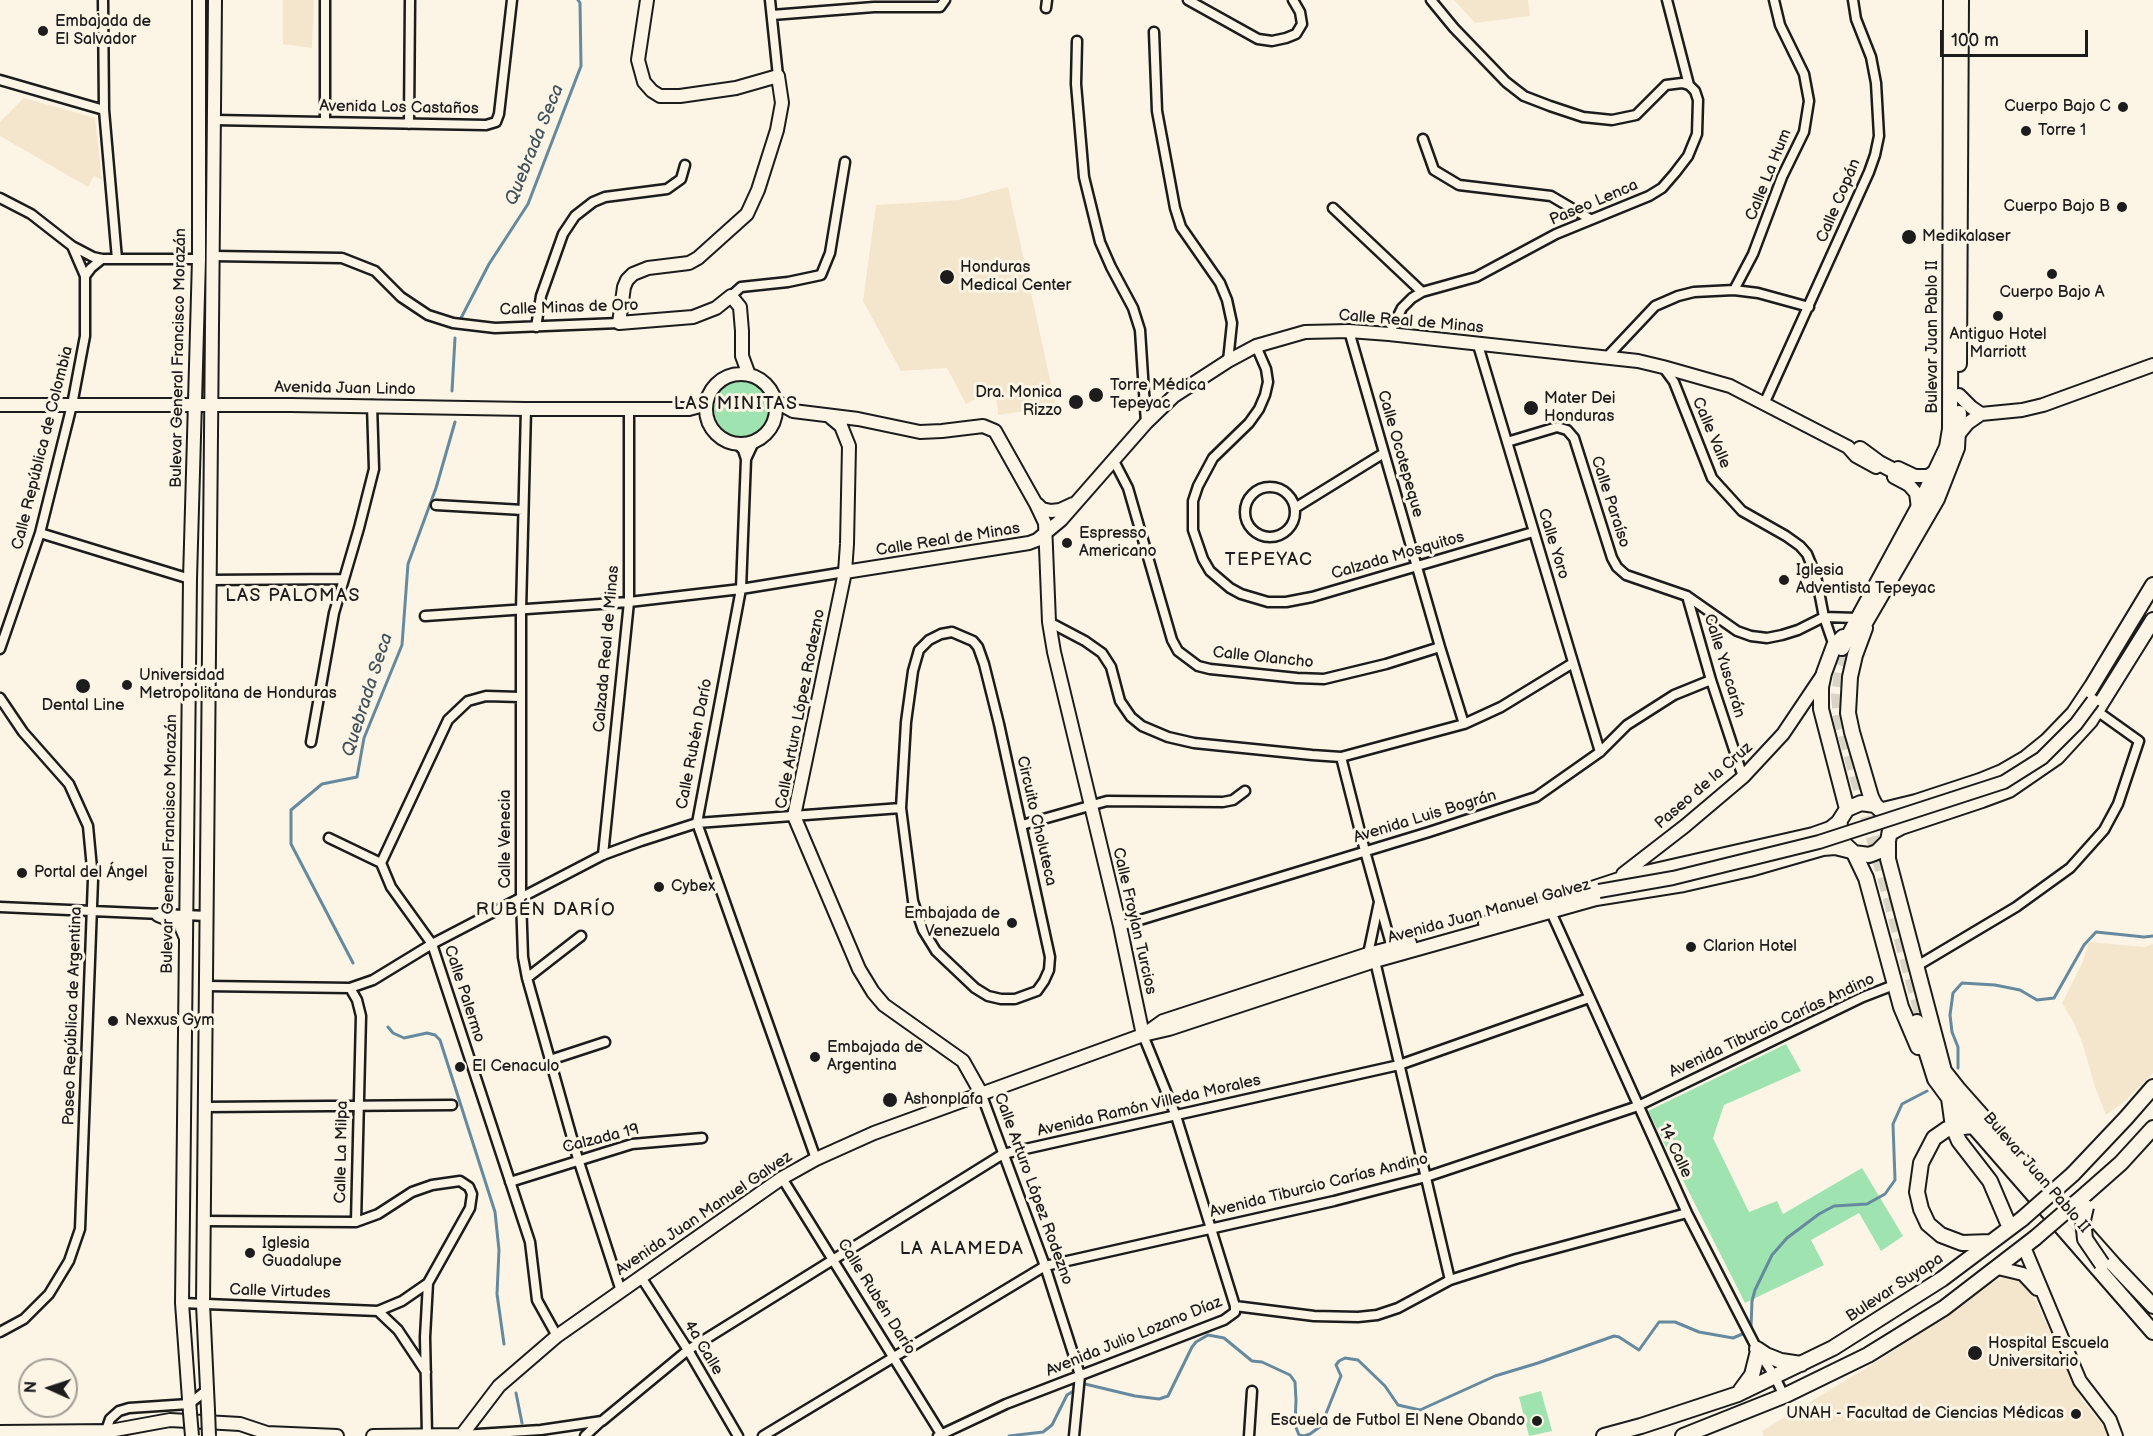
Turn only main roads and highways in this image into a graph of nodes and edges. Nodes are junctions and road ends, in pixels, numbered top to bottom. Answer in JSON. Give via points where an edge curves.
{"nodes":[{"id":1,"x":1951,"y":0,"type":"edge"},
{"id":2,"x":1961,"y":0,"type":"edge"},
{"id":3,"x":1854,"y":448,"type":"road end"},
{"id":4,"x":1906,"y":477,"type":"tunnel mouth"},
{"id":5,"x":1920,"y":512,"type":"junction"},
{"id":6,"x":1889,"y":584,"type":"junction"},
{"id":7,"x":2153,"y":585,"type":"edge"},
{"id":8,"x":2153,"y":620,"type":"edge"},
{"id":9,"x":1859,"y":625,"type":"junction"},
{"id":10,"x":1879,"y":807,"type":"junction"},
{"id":11,"x":1843,"y":815,"type":"junction"},
{"id":12,"x":1889,"y":837,"type":"junction"},
{"id":13,"x":1852,"y":852,"type":"junction"},
{"id":14,"x":1920,"y":1021,"type":"tunnel mouth"},
{"id":15,"x":1940,"y":1075,"type":"junction"},
{"id":16,"x":2153,"y":1087,"type":"edge"},
{"id":17,"x":1949,"y":1098,"type":"junction"},
{"id":18,"x":2153,"y":1101,"type":"edge"},
{"id":19,"x":1972,"y":1126,"type":"junction"},
{"id":20,"x":1953,"y":1127,"type":"junction"},
{"id":21,"x":2153,"y":1128,"type":"edge"},
{"id":22,"x":2088,"y":1158,"type":"junction"},
{"id":23,"x":2103,"y":1179,"type":"junction"},
{"id":24,"x":2010,"y":1228,"type":"junction"},
{"id":25,"x":1991,"y":1242,"type":"junction"},
{"id":26,"x":2153,"y":1305,"type":"edge"},
{"id":27,"x":2153,"y":1322,"type":"edge"},
{"id":28,"x":2153,"y":1332,"type":"edge"},
{"id":29,"x":1801,"y":1365,"type":"junction"},
{"id":30,"x":1738,"y":1394,"type":"junction"},
{"id":31,"x":1604,"y":1436,"type":"edge"},
{"id":32,"x":1683,"y":1436,"type":"edge"}],
"edges":[{"from":1,"to":5,"type":"main road","name":"Bulevar Juan Pablo II","via":[[1950,429],[1947,447]]},
{"from":2,"to":6,"type":"main road","name":"Bulevar Juan Pablo II","via":[[1959,434],[1937,499]]},
{"from":3,"to":4,"type":"main road"},
{"from":5,"to":6,"type":"main road","via":[[1890,572]]},
{"from":5,"to":9,"type":"main road","name":"Bulevar Juan Pablo II"},
{"from":6,"to":9,"type":"main road","name":"Bulevar Juan Pablo II"},
{"from":7,"to":10,"type":"main road","via":[[2074,713],[2026,758],[1980,781],[1916,802]]},
{"from":8,"to":12,"type":"main road","via":[[2117,681],[2057,757],[2009,790],[1910,823]]},
{"from":9,"to":10,"type":"main road","via":[[1848,713],[1871,797]]},
{"from":9,"to":11,"type":"main road","via":[[1838,647],[1821,687],[1821,709]]},
{"from":10,"to":11,"type":"main road","via":[[1861,803]]},
{"from":10,"to":12,"type":"main road","via":[[1888,816]]},
{"from":11,"to":13,"type":"main road","via":[[1839,835]]},
{"from":12,"to":13,"type":"main road","via":[[1877,852]]},
{"from":12,"to":15,"type":"main road","via":[[1888,859],[1917,966]]},
{"from":13,"to":15,"type":"main road","via":[[1866,878],[1909,1029]]},
{"from":14,"to":15,"type":"main road","name":"Bulevar Juan Pablo II"},
{"from":15,"to":17,"type":"main road","name":"Bulevar Juan Pablo II"},
{"from":15,"to":26,"type":"main road","name":"Bulevar Juan Pablo II"},
{"from":16,"to":22,"type":"main road","name":"Bulevar Suyapa"},
{"from":17,"to":19,"type":"main road","name":"Bulevar Juan Pablo II"},
{"from":17,"to":20,"type":"main road"},
{"from":18,"to":22,"type":"main road","via":[[2103,1155]]},
{"from":19,"to":20,"type":"main road"},
{"from":19,"to":28,"type":"main road","name":"Bulevar Juan Pablo II"},
{"from":20,"to":24,"type":"main road","via":[[1995,1191]]},
{"from":20,"to":25,"type":"main road","via":[[1938,1133],[1921,1163],[1917,1192],[1921,1209],[1928,1224],[1951,1241]]},
{"from":21,"to":23,"type":"main road"},
{"from":22,"to":24,"type":"main road","name":"Bulevar Suyapa","bridge":true},
{"from":23,"to":27,"type":"main road","bridge":true,"via":[[2086,1207],[2085,1239]]},
{"from":23,"to":32,"type":"main road","bridge":true,"via":[[1998,1268],[1944,1308],[1868,1355],[1784,1396]]},
{"from":24,"to":25,"type":"main road","name":"Bulevar Suyapa"},
{"from":25,"to":29,"type":"main road","name":"Bulevar Suyapa","via":[[1942,1279]]},
{"from":29,"to":30,"type":"main road","name":"Bulevar Suyapa"},
{"from":29,"to":30,"type":"main road","via":[[1766,1355],[1753,1342],[1752,1375]]},
{"from":30,"to":31,"type":"main road","name":"Bulevar Suyapa"}]}
